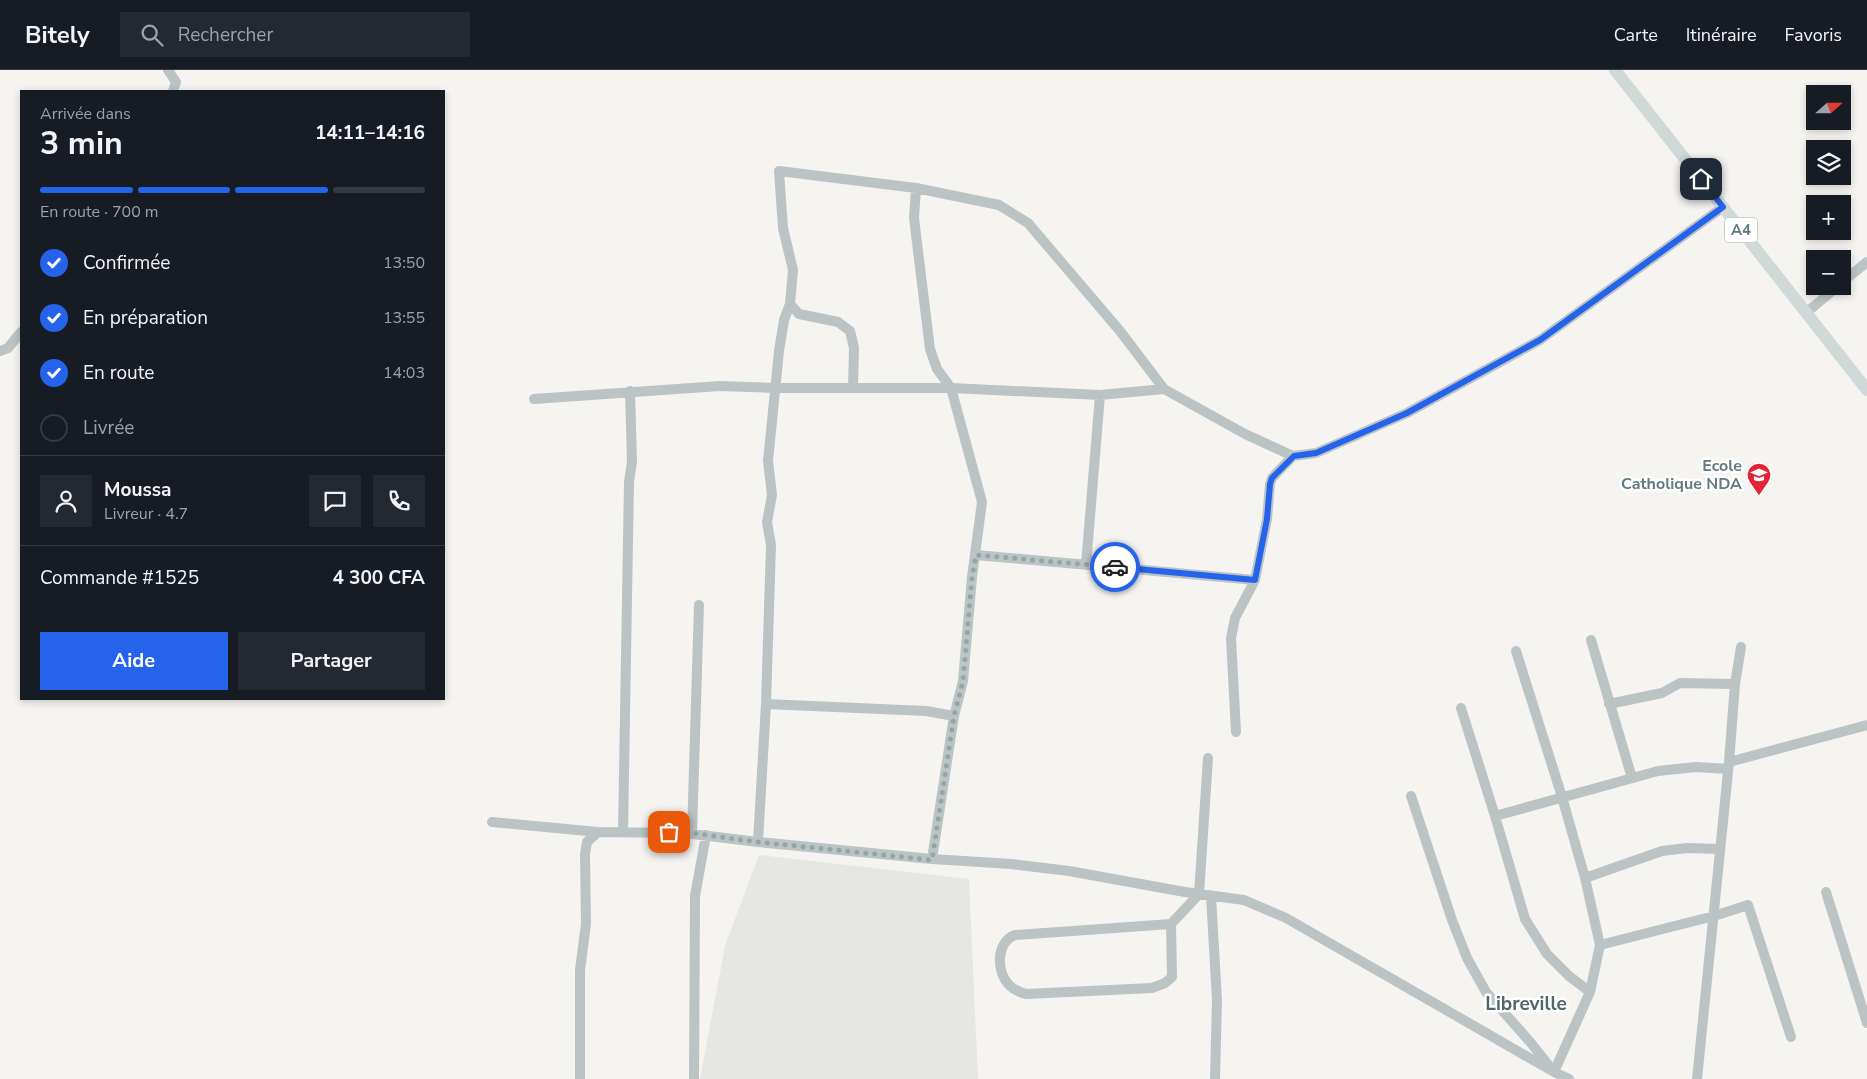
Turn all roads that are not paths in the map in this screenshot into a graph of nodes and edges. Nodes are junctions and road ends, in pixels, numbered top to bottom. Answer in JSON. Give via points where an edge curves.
{"nodes":[{"id":1,"x":168,"y":70,"type":"edge"},
{"id":2,"x":1615,"y":70,"type":"edge"},
{"id":3,"x":173,"y":90,"type":"edge"},
{"id":4,"x":916,"y":188,"type":"junction"},
{"id":5,"x":1723,"y":207,"type":"junction"},
{"id":6,"x":1867,"y":262,"type":"edge"},
{"id":7,"x":1851,"y":275,"type":"edge"},
{"id":8,"x":1827,"y":295,"type":"edge"},
{"id":9,"x":790,"y":304,"type":"junction"},
{"id":10,"x":1806,"y":313,"type":"junction"},
{"id":11,"x":20,"y":333,"type":"edge"},
{"id":12,"x":0,"y":351,"type":"edge"},
{"id":13,"x":775,"y":388,"type":"junction"},
{"id":14,"x":853,"y":388,"type":"junction"},
{"id":15,"x":951,"y":388,"type":"junction"},
{"id":16,"x":1164,"y":389,"type":"junction"},
{"id":17,"x":1867,"y":390,"type":"edge"},
{"id":18,"x":630,"y":391,"type":"junction"},
{"id":19,"x":1100,"y":395,"type":"junction"},
{"id":20,"x":534,"y":399,"type":"dead end"},
{"id":21,"x":1294,"y":456,"type":"junction"},
{"id":22,"x":976,"y":555,"type":"junction"},
{"id":23,"x":1086,"y":565,"type":"junction"},
{"id":24,"x":1255,"y":580,"type":"junction"},
{"id":25,"x":699,"y":605,"type":"dead end"},
{"id":26,"x":1591,"y":640,"type":"dead end"},
{"id":27,"x":1741,"y":647,"type":"dead end"},
{"id":28,"x":1516,"y":651,"type":"dead end"},
{"id":29,"x":1735,"y":684,"type":"junction"},
{"id":30,"x":766,"y":704,"type":"junction"},
{"id":31,"x":1610,"y":704,"type":"junction"},
{"id":32,"x":1461,"y":708,"type":"dead end"},
{"id":33,"x":954,"y":716,"type":"junction"},
{"id":34,"x":1867,"y":725,"type":"edge"},
{"id":35,"x":1236,"y":732,"type":"dead end"},
{"id":36,"x":1208,"y":758,"type":"dead end"},
{"id":37,"x":1729,"y":765,"type":"junction"},
{"id":38,"x":1632,"y":778,"type":"junction"},
{"id":39,"x":1411,"y":796,"type":"dead end"},
{"id":40,"x":1562,"y":797,"type":"junction"},
{"id":41,"x":1495,"y":816,"type":"junction"},
{"id":42,"x":492,"y":822,"type":"dead end"},
{"id":43,"x":598,"y":832,"type":"junction"},
{"id":44,"x":623,"y":832,"type":"junction"},
{"id":45,"x":692,"y":834,"type":"junction"},
{"id":46,"x":706,"y":835,"type":"junction"},
{"id":47,"x":758,"y":842,"type":"junction"},
{"id":48,"x":1720,"y":849,"type":"junction"},
{"id":49,"x":932,"y":860,"type":"junction"},
{"id":50,"x":1585,"y":878,"type":"junction"},
{"id":51,"x":1826,"y":892,"type":"dead end"},
{"id":52,"x":1199,"y":894,"type":"junction"},
{"id":53,"x":1211,"y":896,"type":"junction"},
{"id":54,"x":1714,"y":916,"type":"junction"},
{"id":55,"x":1171,"y":924,"type":"junction"},
{"id":56,"x":1600,"y":944,"type":"junction"},
{"id":57,"x":1590,"y":992,"type":"junction"},
{"id":58,"x":1867,"y":1023,"type":"edge"},
{"id":59,"x":1791,"y":1037,"type":"dead end"},
{"id":60,"x":1554,"y":1072,"type":"junction"},
{"id":61,"x":580,"y":1079,"type":"edge"},
{"id":62,"x":694,"y":1079,"type":"edge"},
{"id":63,"x":1215,"y":1079,"type":"edge"},
{"id":64,"x":1569,"y":1079,"type":"edge"},
{"id":65,"x":1697,"y":1079,"type":"edge"}],
"edges":[{"from":1,"to":3,"type":"street","via":[[176,82]]},
{"from":2,"to":5,"type":"main road","number":"A4"},
{"from":4,"to":9,"type":"street","via":[[779,171],[783,228],[793,270]]},
{"from":4,"to":15,"type":"street","via":[[914,218],[930,349],[936,369]]},
{"from":4,"to":16,"type":"street","via":[[999,205],[1028,223],[1120,331]]},
{"from":5,"to":10,"type":"main road","number":"A4"},
{"from":5,"to":21,"type":"street","via":[[1540,340],[1407,413],[1316,453]]},
{"from":6,"to":7,"type":"street"},
{"from":8,"to":10,"type":"street"},
{"from":9,"to":13,"type":"street","via":[[784,320]]},
{"from":9,"to":14,"type":"street","via":[[799,314],[838,322],[850,331],[854,348]]},
{"from":10,"to":17,"type":"main road","number":"A4"},
{"from":11,"to":12,"type":"street","via":[[8,348]]},
{"from":13,"to":14,"type":"street"},
{"from":13,"to":18,"type":"street","via":[[720,386]]},
{"from":13,"to":30,"type":"street","via":[[768,461],[772,495],[768,522],[771,544]]},
{"from":14,"to":15,"type":"street"},
{"from":15,"to":19,"type":"street"},
{"from":15,"to":22,"type":"street","via":[[982,502]]},
{"from":16,"to":19,"type":"street"},
{"from":16,"to":21,"type":"street","via":[[1245,434]]},
{"from":18,"to":20,"type":"street"},
{"from":18,"to":44,"type":"street","via":[[632,462],[629,482]]},
{"from":19,"to":23,"type":"street"},
{"from":21,"to":24,"type":"street","via":[[1270,484]]},
{"from":22,"to":23,"type":"street"},
{"from":22,"to":33,"type":"street","via":[[963,681]]},
{"from":23,"to":24,"type":"street"},
{"from":24,"to":35,"type":"street","via":[[1235,618],[1232,638]]},
{"from":25,"to":45,"type":"street"},
{"from":26,"to":31,"type":"street"},
{"from":27,"to":29,"type":"street"},
{"from":28,"to":40,"type":"street"},
{"from":29,"to":31,"type":"street","via":[[1680,683],[1662,693]]},
{"from":29,"to":37,"type":"street"},
{"from":30,"to":33,"type":"street","via":[[926,711]]},
{"from":30,"to":47,"type":"street"},
{"from":31,"to":38,"type":"street"},
{"from":32,"to":41,"type":"street"},
{"from":33,"to":49,"type":"street"},
{"from":34,"to":37,"type":"street"},
{"from":36,"to":52,"type":"street"},
{"from":37,"to":38,"type":"street","via":[[1678,768]]},
{"from":37,"to":48,"type":"street"},
{"from":38,"to":40,"type":"street"},
{"from":39,"to":60,"type":"street","via":[[1466,958],[1486,992]]},
{"from":40,"to":41,"type":"street"},
{"from":40,"to":50,"type":"street"},
{"from":41,"to":57,"type":"street","via":[[1525,919],[1547,954]]},
{"from":42,"to":43,"type":"street"},
{"from":43,"to":44,"type":"street"},
{"from":43,"to":61,"type":"street","via":[[587,842],[585,854],[586,924],[580,970]]},
{"from":44,"to":45,"type":"street"},
{"from":45,"to":46,"type":"street"},
{"from":46,"to":47,"type":"street"},
{"from":46,"to":62,"type":"street","via":[[695,896]]},
{"from":47,"to":49,"type":"street"},
{"from":48,"to":50,"type":"street","via":[[1662,851]]},
{"from":48,"to":54,"type":"street"},
{"from":49,"to":52,"type":"street","via":[[1069,871]]},
{"from":50,"to":56,"type":"street"},
{"from":51,"to":58,"type":"street"},
{"from":52,"to":53,"type":"street"},
{"from":52,"to":55,"type":"street"},
{"from":53,"to":60,"type":"street","via":[[1244,900],[1286,918]]},
{"from":53,"to":63,"type":"street","via":[[1217,1000]]},
{"from":54,"to":56,"type":"street"},
{"from":54,"to":59,"type":"street","via":[[1748,905]]},
{"from":54,"to":65,"type":"street"},
{"from":55,"to":55,"type":"street","via":[[1172,977],[1152,988],[1026,994],[1016,991],[1003,977],[1001,947],[1015,935]]},
{"from":56,"to":57,"type":"street"},
{"from":57,"to":60,"type":"street"},
{"from":60,"to":64,"type":"street"}]}
